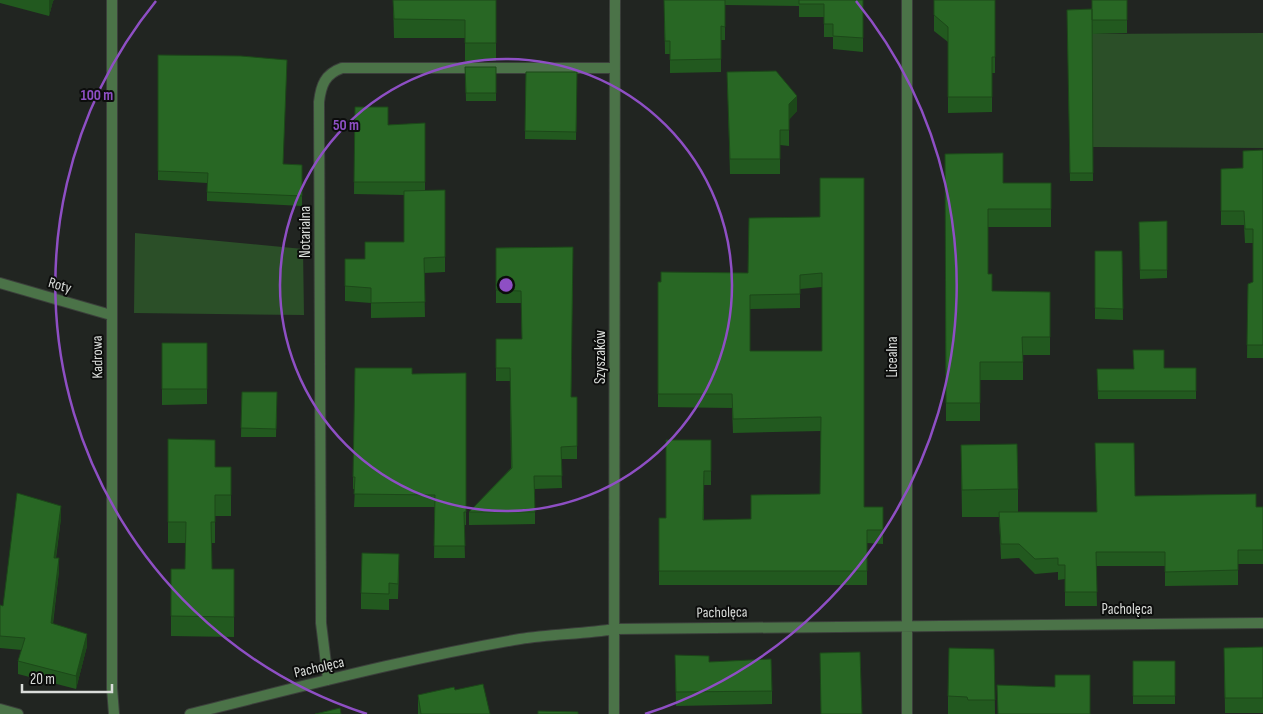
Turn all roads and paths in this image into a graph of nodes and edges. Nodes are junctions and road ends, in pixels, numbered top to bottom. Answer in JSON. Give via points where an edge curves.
{"nodes":[{"id":1,"x":112,"y":0,"type":"edge"},
{"id":2,"x":615,"y":0,"type":"edge"},
{"id":3,"x":907,"y":0,"type":"edge"},
{"id":4,"x":615,"y":68,"type":"junction"},
{"id":5,"x":0,"y":283,"type":"edge"},
{"id":6,"x":111,"y":315,"type":"junction"},
{"id":7,"x":1263,"y":623,"type":"edge"},
{"id":8,"x":906,"y":625,"type":"junction"},
{"id":9,"x":615,"y":629,"type":"junction"},
{"id":10,"x":328,"y":680,"type":"junction"},
{"id":11,"x":0,"y":709,"type":"edge"},
{"id":12,"x":18,"y":714,"type":"edge"},
{"id":13,"x":114,"y":714,"type":"edge"},
{"id":14,"x":190,"y":714,"type":"edge"},
{"id":15,"x":614,"y":714,"type":"edge"},
{"id":16,"x":908,"y":714,"type":"edge"}],
"edges":[{"from":1,"to":6,"type":"street","name":"Kadrowa"},
{"from":2,"to":4,"type":"street","name":"Szyszaków"},
{"from":3,"to":8,"type":"street","name":"Licealna"},
{"from":4,"to":9,"type":"street","name":"Szyszaków"},
{"from":4,"to":10,"type":"street","name":"Notarialna","via":[[342,68],[329,74],[322,85],[319,102],[321,613]]},
{"from":5,"to":6,"type":"street","name":"Roty"},
{"from":6,"to":13,"type":"street","name":"Kadrowa"},
{"from":7,"to":8,"type":"street","name":"Pacholęca"},
{"from":8,"to":9,"type":"street","name":"Pacholęca"},
{"from":8,"to":16,"type":"street","name":"Licealna"},
{"from":9,"to":10,"type":"street","name":"Pacholęca","via":[[496,643]]},
{"from":9,"to":15,"type":"street","name":"Szyszaków"},
{"from":10,"to":14,"type":"street","name":"Pacholęca"},
{"from":11,"to":12,"type":"street"}]}
